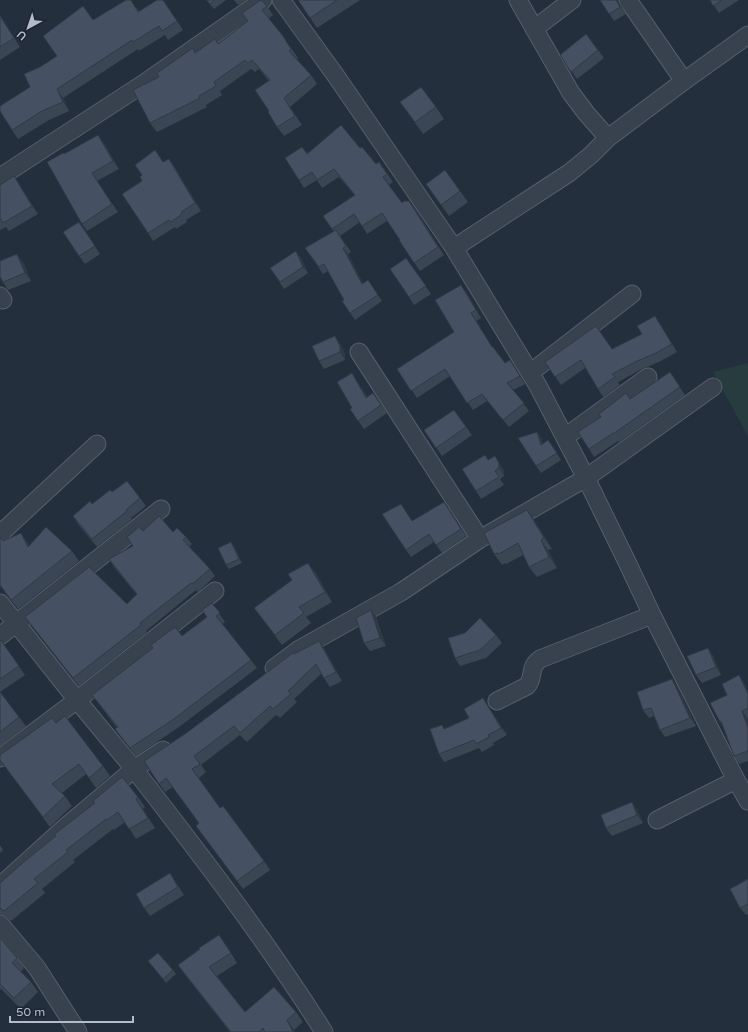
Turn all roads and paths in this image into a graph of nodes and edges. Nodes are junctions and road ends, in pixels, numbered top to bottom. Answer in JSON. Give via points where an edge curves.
{"nodes":[{"id":1,"x":263,"y":0,"type":"edge"},
{"id":2,"x":281,"y":0,"type":"edge"},
{"id":3,"x":518,"y":0,"type":"edge"},
{"id":4,"x":572,"y":0,"type":"edge"},
{"id":5,"x":628,"y":0,"type":"edge"},
{"id":6,"x":534,"y":29,"type":"junction"},
{"id":7,"x":748,"y":35,"type":"edge"},
{"id":8,"x":684,"y":81,"type":"junction"},
{"id":9,"x":608,"y":138,"type":"junction"},
{"id":10,"x":0,"y":177,"type":"edge"},
{"id":11,"x":454,"y":248,"type":"junction"},
{"id":12,"x":632,"y":294,"type":"dead end"},
{"id":13,"x":359,"y":352,"type":"dead end"},
{"id":14,"x":530,"y":373,"type":"junction"},
{"id":15,"x":648,"y":377,"type":"dead end"},
{"id":16,"x":713,"y":387,"type":"dead end"},
{"id":17,"x":565,"y":437,"type":"junction"},
{"id":18,"x":97,"y":444,"type":"dead end"},
{"id":19,"x":586,"y":478,"type":"junction"},
{"id":20,"x":161,"y":509,"type":"dead end"},
{"id":21,"x":0,"y":534,"type":"edge"},
{"id":22,"x":480,"y":539,"type":"junction"},
{"id":23,"x":215,"y":591,"type":"dead end"},
{"id":24,"x":0,"y":603,"type":"edge"},
{"id":25,"x":652,"y":615,"type":"junction"},
{"id":26,"x":16,"y":623,"type":"junction"},
{"id":27,"x":0,"y":636,"type":"edge"},
{"id":28,"x":261,"y":678,"type":"edge"},
{"id":29,"x":77,"y":700,"type":"junction"},
{"id":30,"x":498,"y":701,"type":"dead end"},
{"id":31,"x":179,"y":739,"type":"edge"},
{"id":32,"x":0,"y":758,"type":"edge"},
{"id":33,"x":134,"y":769,"type":"junction"},
{"id":34,"x":736,"y":780,"type":"junction"},
{"id":35,"x":748,"y":801,"type":"edge"},
{"id":36,"x":657,"y":820,"type":"dead end"},
{"id":37,"x":0,"y":886,"type":"edge"},
{"id":38,"x":0,"y":924,"type":"edge"},
{"id":39,"x":78,"y":1032,"type":"edge"},
{"id":40,"x":324,"y":1032,"type":"edge"}],
"edges":[{"from":1,"to":10,"type":"street","via":[[143,84]]},
{"from":2,"to":11,"type":"street"},
{"from":3,"to":6,"type":"street"},
{"from":4,"to":6,"type":"street"},
{"from":5,"to":8,"type":"street"},
{"from":6,"to":9,"type":"street","via":[[571,93]]},
{"from":7,"to":8,"type":"street"},
{"from":8,"to":9,"type":"street"},
{"from":9,"to":11,"type":"street","via":[[569,173]]},
{"from":11,"to":14,"type":"street"},
{"from":12,"to":14,"type":"street"},
{"from":13,"to":22,"type":"street"},
{"from":14,"to":17,"type":"street"},
{"from":15,"to":17,"type":"street"},
{"from":16,"to":19,"type":"street"},
{"from":17,"to":19,"type":"street"},
{"from":18,"to":21,"type":"street"},
{"from":19,"to":22,"type":"street"},
{"from":19,"to":25,"type":"street"},
{"from":20,"to":26,"type":"street"},
{"from":22,"to":28,"type":"street","via":[[401,592],[298,650]]},
{"from":23,"to":29,"type":"street"},
{"from":24,"to":26,"type":"street"},
{"from":25,"to":30,"type":"street","via":[[540,659],[532,667],[527,686]]},
{"from":25,"to":34,"type":"street"},
{"from":26,"to":27,"type":"street"},
{"from":26,"to":29,"type":"street"},
{"from":29,"to":32,"type":"street"},
{"from":29,"to":33,"type":"street"},
{"from":31,"to":33,"type":"street"},
{"from":33,"to":37,"type":"street","via":[[69,823]]},
{"from":33,"to":40,"type":"street","via":[[208,864],[296,987]]},
{"from":34,"to":35,"type":"street"},
{"from":34,"to":36,"type":"street"},
{"from":38,"to":39,"type":"street","via":[[37,968]]}]}
